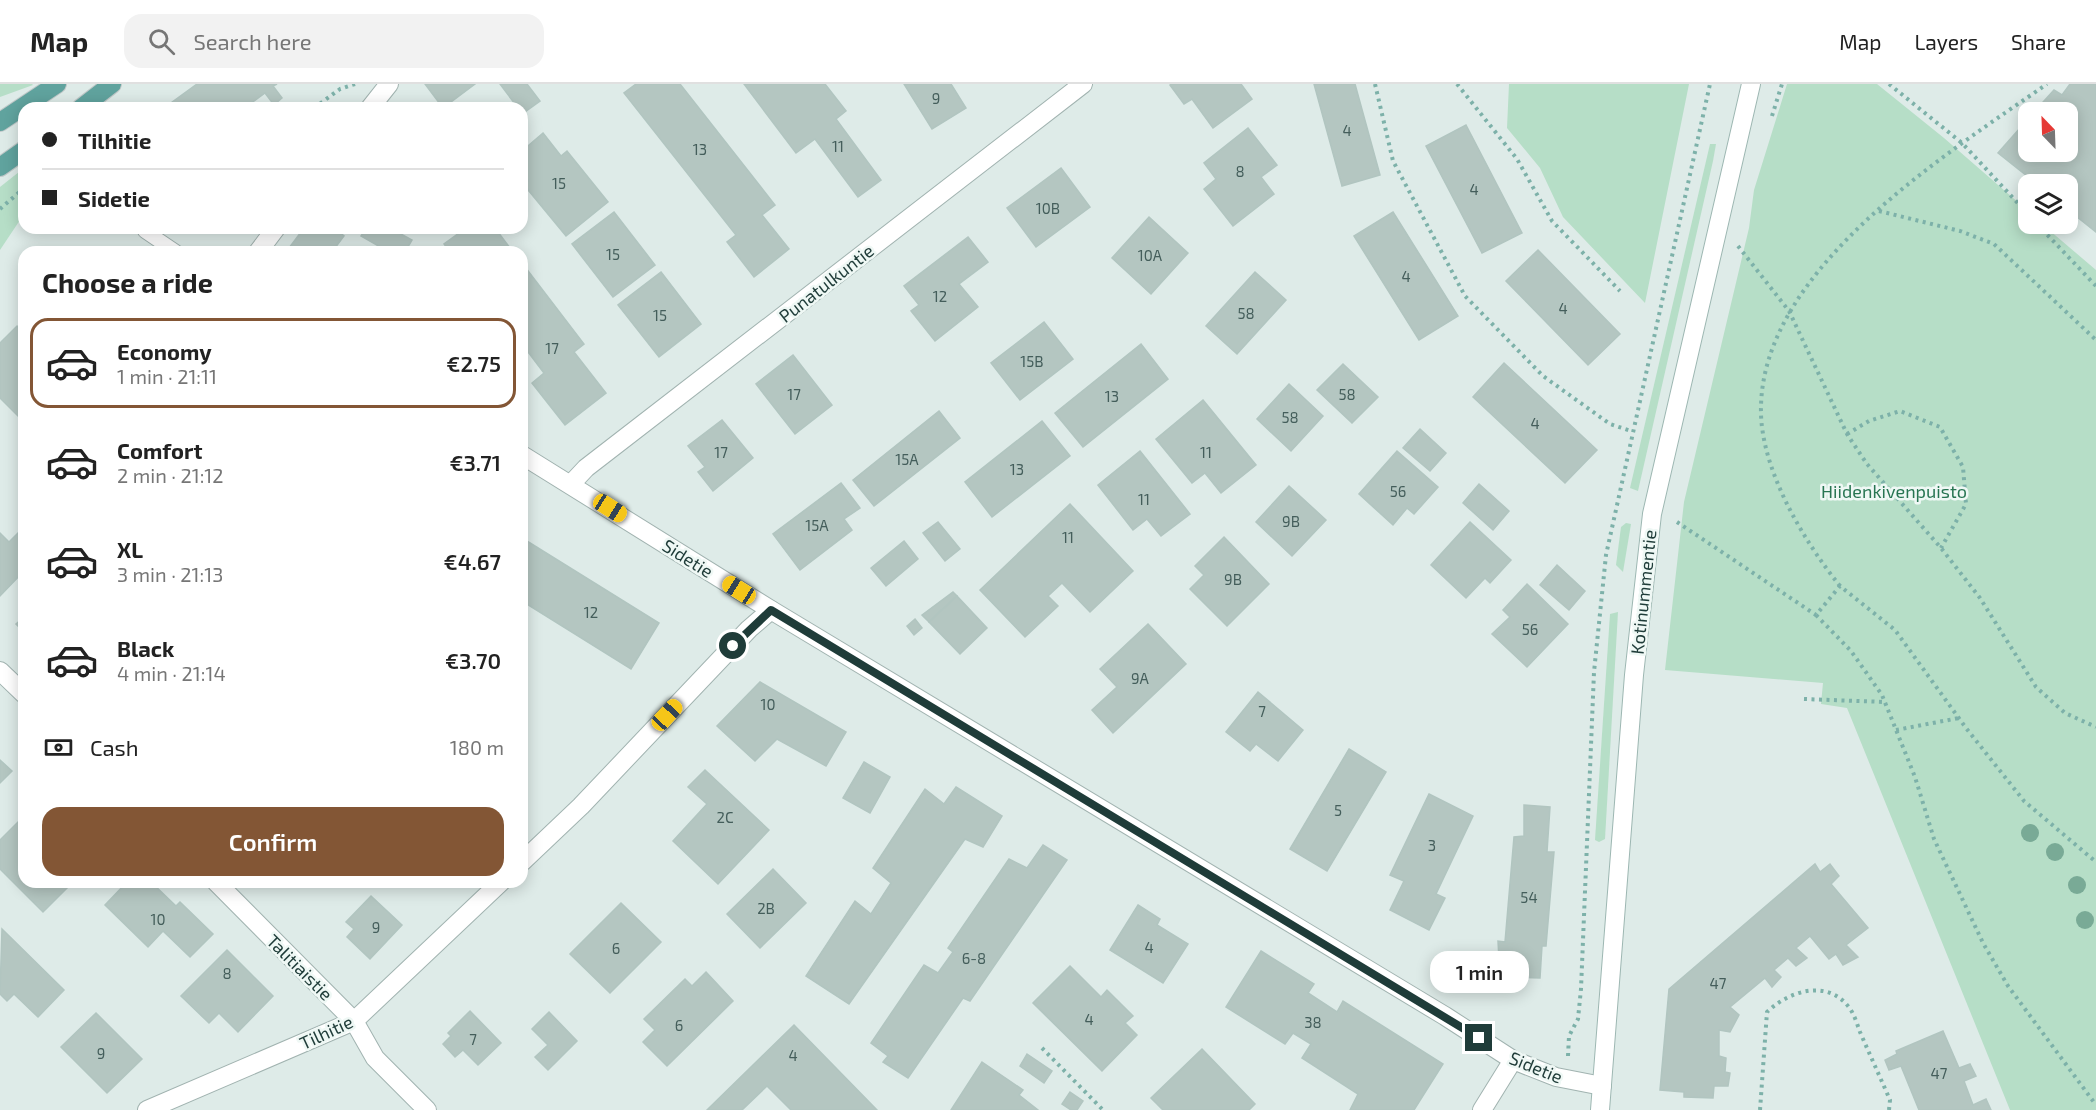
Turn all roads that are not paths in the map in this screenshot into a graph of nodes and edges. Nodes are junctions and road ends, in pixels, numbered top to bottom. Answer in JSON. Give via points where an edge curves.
{"nodes":[{"id":1,"x":57,"y":84,"type":"edge"},
{"id":2,"x":112,"y":84,"type":"edge"},
{"id":3,"x":389,"y":84,"type":"edge"},
{"id":4,"x":1083,"y":84,"type":"edge"},
{"id":5,"x":1751,"y":84,"type":"edge"},
{"id":6,"x":30,"y":102,"type":"edge"},
{"id":7,"x":89,"y":102,"type":"edge"},
{"id":8,"x":375,"y":102,"type":"edge"},
{"id":9,"x":18,"y":110,"type":"edge"},
{"id":10,"x":0,"y":122,"type":"edge"},
{"id":11,"x":18,"y":154,"type":"edge"},
{"id":12,"x":0,"y":167,"type":"edge"},
{"id":13,"x":149,"y":234,"type":"edge"},
{"id":14,"x":167,"y":246,"type":"edge"},
{"id":15,"x":528,"y":459,"type":"edge"},
{"id":16,"x":571,"y":484,"type":"junction"},
{"id":17,"x":771,"y":610,"type":"junction"},
{"id":18,"x":0,"y":671,"type":"edge"},
{"id":19,"x":18,"y":688,"type":"edge"},
{"id":20,"x":528,"y":856,"type":"edge"},
{"id":21,"x":222,"y":888,"type":"edge"},
{"id":22,"x":495,"y":888,"type":"edge"},
{"id":23,"x":354,"y":1021,"type":"junction"},
{"id":24,"x":1513,"y":1060,"type":"junction"},
{"id":25,"x":1602,"y":1086,"type":"junction"},
{"id":26,"x":147,"y":1110,"type":"edge"},
{"id":27,"x":427,"y":1110,"type":"edge"},
{"id":28,"x":1482,"y":1110,"type":"edge"},
{"id":29,"x":1600,"y":1110,"type":"edge"}],
"edges":[{"from":1,"to":6,"type":"main road"},
{"from":2,"to":7,"type":"main road"},
{"from":3,"to":8,"type":"street"},
{"from":4,"to":16,"type":"street","name":"Punatulkuntie","via":[[586,468]]},
{"from":5,"to":25,"type":"street","name":"Kotinummentie","via":[[1652,514],[1634,675]]},
{"from":9,"to":10,"type":"main road"},
{"from":11,"to":12,"type":"main road"},
{"from":13,"to":14,"type":"lane"},
{"from":15,"to":16,"type":"street","name":"Sidetie"},
{"from":16,"to":17,"type":"street","name":"Sidetie"},
{"from":17,"to":20,"type":"street"},
{"from":17,"to":24,"type":"street","name":"Sidetie"},
{"from":18,"to":19,"type":"street"},
{"from":21,"to":23,"type":"street","name":"Talitiaistie"},
{"from":22,"to":23,"type":"street","name":"Tilhitie"},
{"from":23,"to":26,"type":"street","name":"Tilhitie"},
{"from":23,"to":27,"type":"street","name":"Talitiaistie","via":[[375,1058]]},
{"from":24,"to":25,"type":"street","name":"Sidetie","via":[[1556,1077]]},
{"from":24,"to":28,"type":"street"},
{"from":25,"to":29,"type":"street","name":"Kotinummentie"}]}
